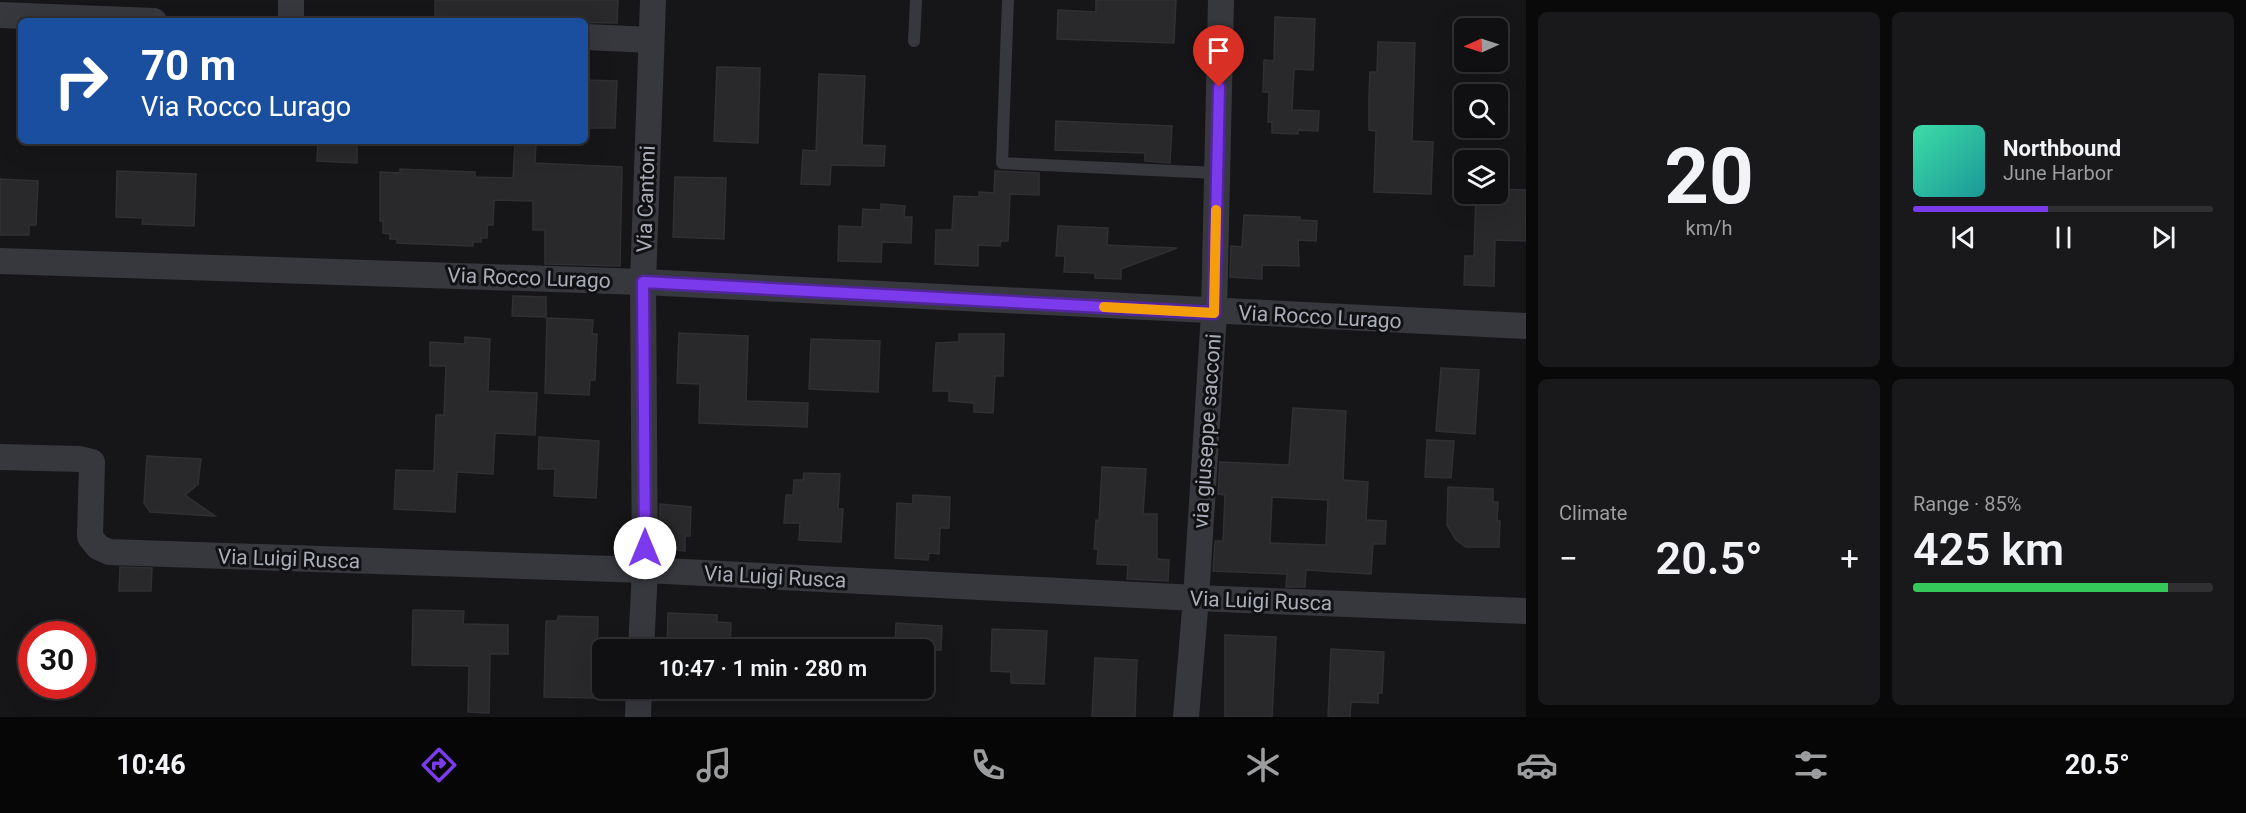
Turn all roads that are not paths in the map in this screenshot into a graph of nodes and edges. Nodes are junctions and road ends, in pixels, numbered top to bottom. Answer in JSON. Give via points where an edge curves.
{"nodes":[{"id":1,"x":291,"y":0,"type":"edge"},
{"id":2,"x":653,"y":0,"type":"edge"},
{"id":3,"x":916,"y":0,"type":"edge"},
{"id":4,"x":1008,"y":0,"type":"edge"},
{"id":5,"x":1221,"y":0,"type":"edge"},
{"id":6,"x":11,"y":10,"type":"edge"},
{"id":7,"x":115,"y":18,"type":"edge"},
{"id":8,"x":291,"y":18,"type":"edge"},
{"id":9,"x":588,"y":38,"type":"edge"},
{"id":10,"x":651,"y":40,"type":"junction"},
{"id":11,"x":914,"y":41,"type":"dead end"},
{"id":12,"x":1217,"y":173,"type":"junction"},
{"id":13,"x":0,"y":261,"type":"edge"},
{"id":14,"x":643,"y":282,"type":"junction"},
{"id":15,"x":1214,"y":313,"type":"junction"},
{"id":16,"x":1526,"y":326,"type":"edge"},
{"id":17,"x":0,"y":457,"type":"edge"},
{"id":18,"x":645,"y":570,"type":"junction"},
{"id":19,"x":1196,"y":598,"type":"junction"},
{"id":20,"x":1526,"y":611,"type":"edge"},
{"id":21,"x":642,"y":639,"type":"edge"},
{"id":22,"x":639,"y":699,"type":"edge"},
{"id":23,"x":638,"y":717,"type":"edge"},
{"id":24,"x":1186,"y":717,"type":"edge"}],
"edges":[{"from":1,"to":8,"type":"street"},
{"from":2,"to":10,"type":"street","name":"Via Cantoni"},
{"from":3,"to":11,"type":"lane"},
{"from":4,"to":12,"type":"lane","via":[[1002,163]]},
{"from":5,"to":12,"type":"street","name":"via giuseppe sacconi"},
{"from":6,"to":7,"type":"street"},
{"from":9,"to":10,"type":"street"},
{"from":10,"to":14,"type":"street","name":"Via Cantoni"},
{"from":12,"to":15,"type":"street","name":"via giuseppe sacconi"},
{"from":13,"to":14,"type":"street","name":"Via Rocco Lurago"},
{"from":14,"to":15,"type":"street","name":"Via Rocco Lurago"},
{"from":14,"to":18,"type":"street","name":"Via Cantoni"},
{"from":15,"to":16,"type":"street","name":"Via Rocco Lurago"},
{"from":15,"to":19,"type":"street","name":"via giuseppe sacconi"},
{"from":17,"to":18,"type":"street","name":"Via Luigi Rusca","via":[[92,462],[90,537],[102,550]]},
{"from":18,"to":19,"type":"street","name":"Via Luigi Rusca"},
{"from":18,"to":21,"type":"street","name":"Via Cantoni"},
{"from":19,"to":20,"type":"street","name":"Via Luigi Rusca"},
{"from":19,"to":24,"type":"street","name":"via giuseppe sacconi"},
{"from":22,"to":23,"type":"street"}]}
